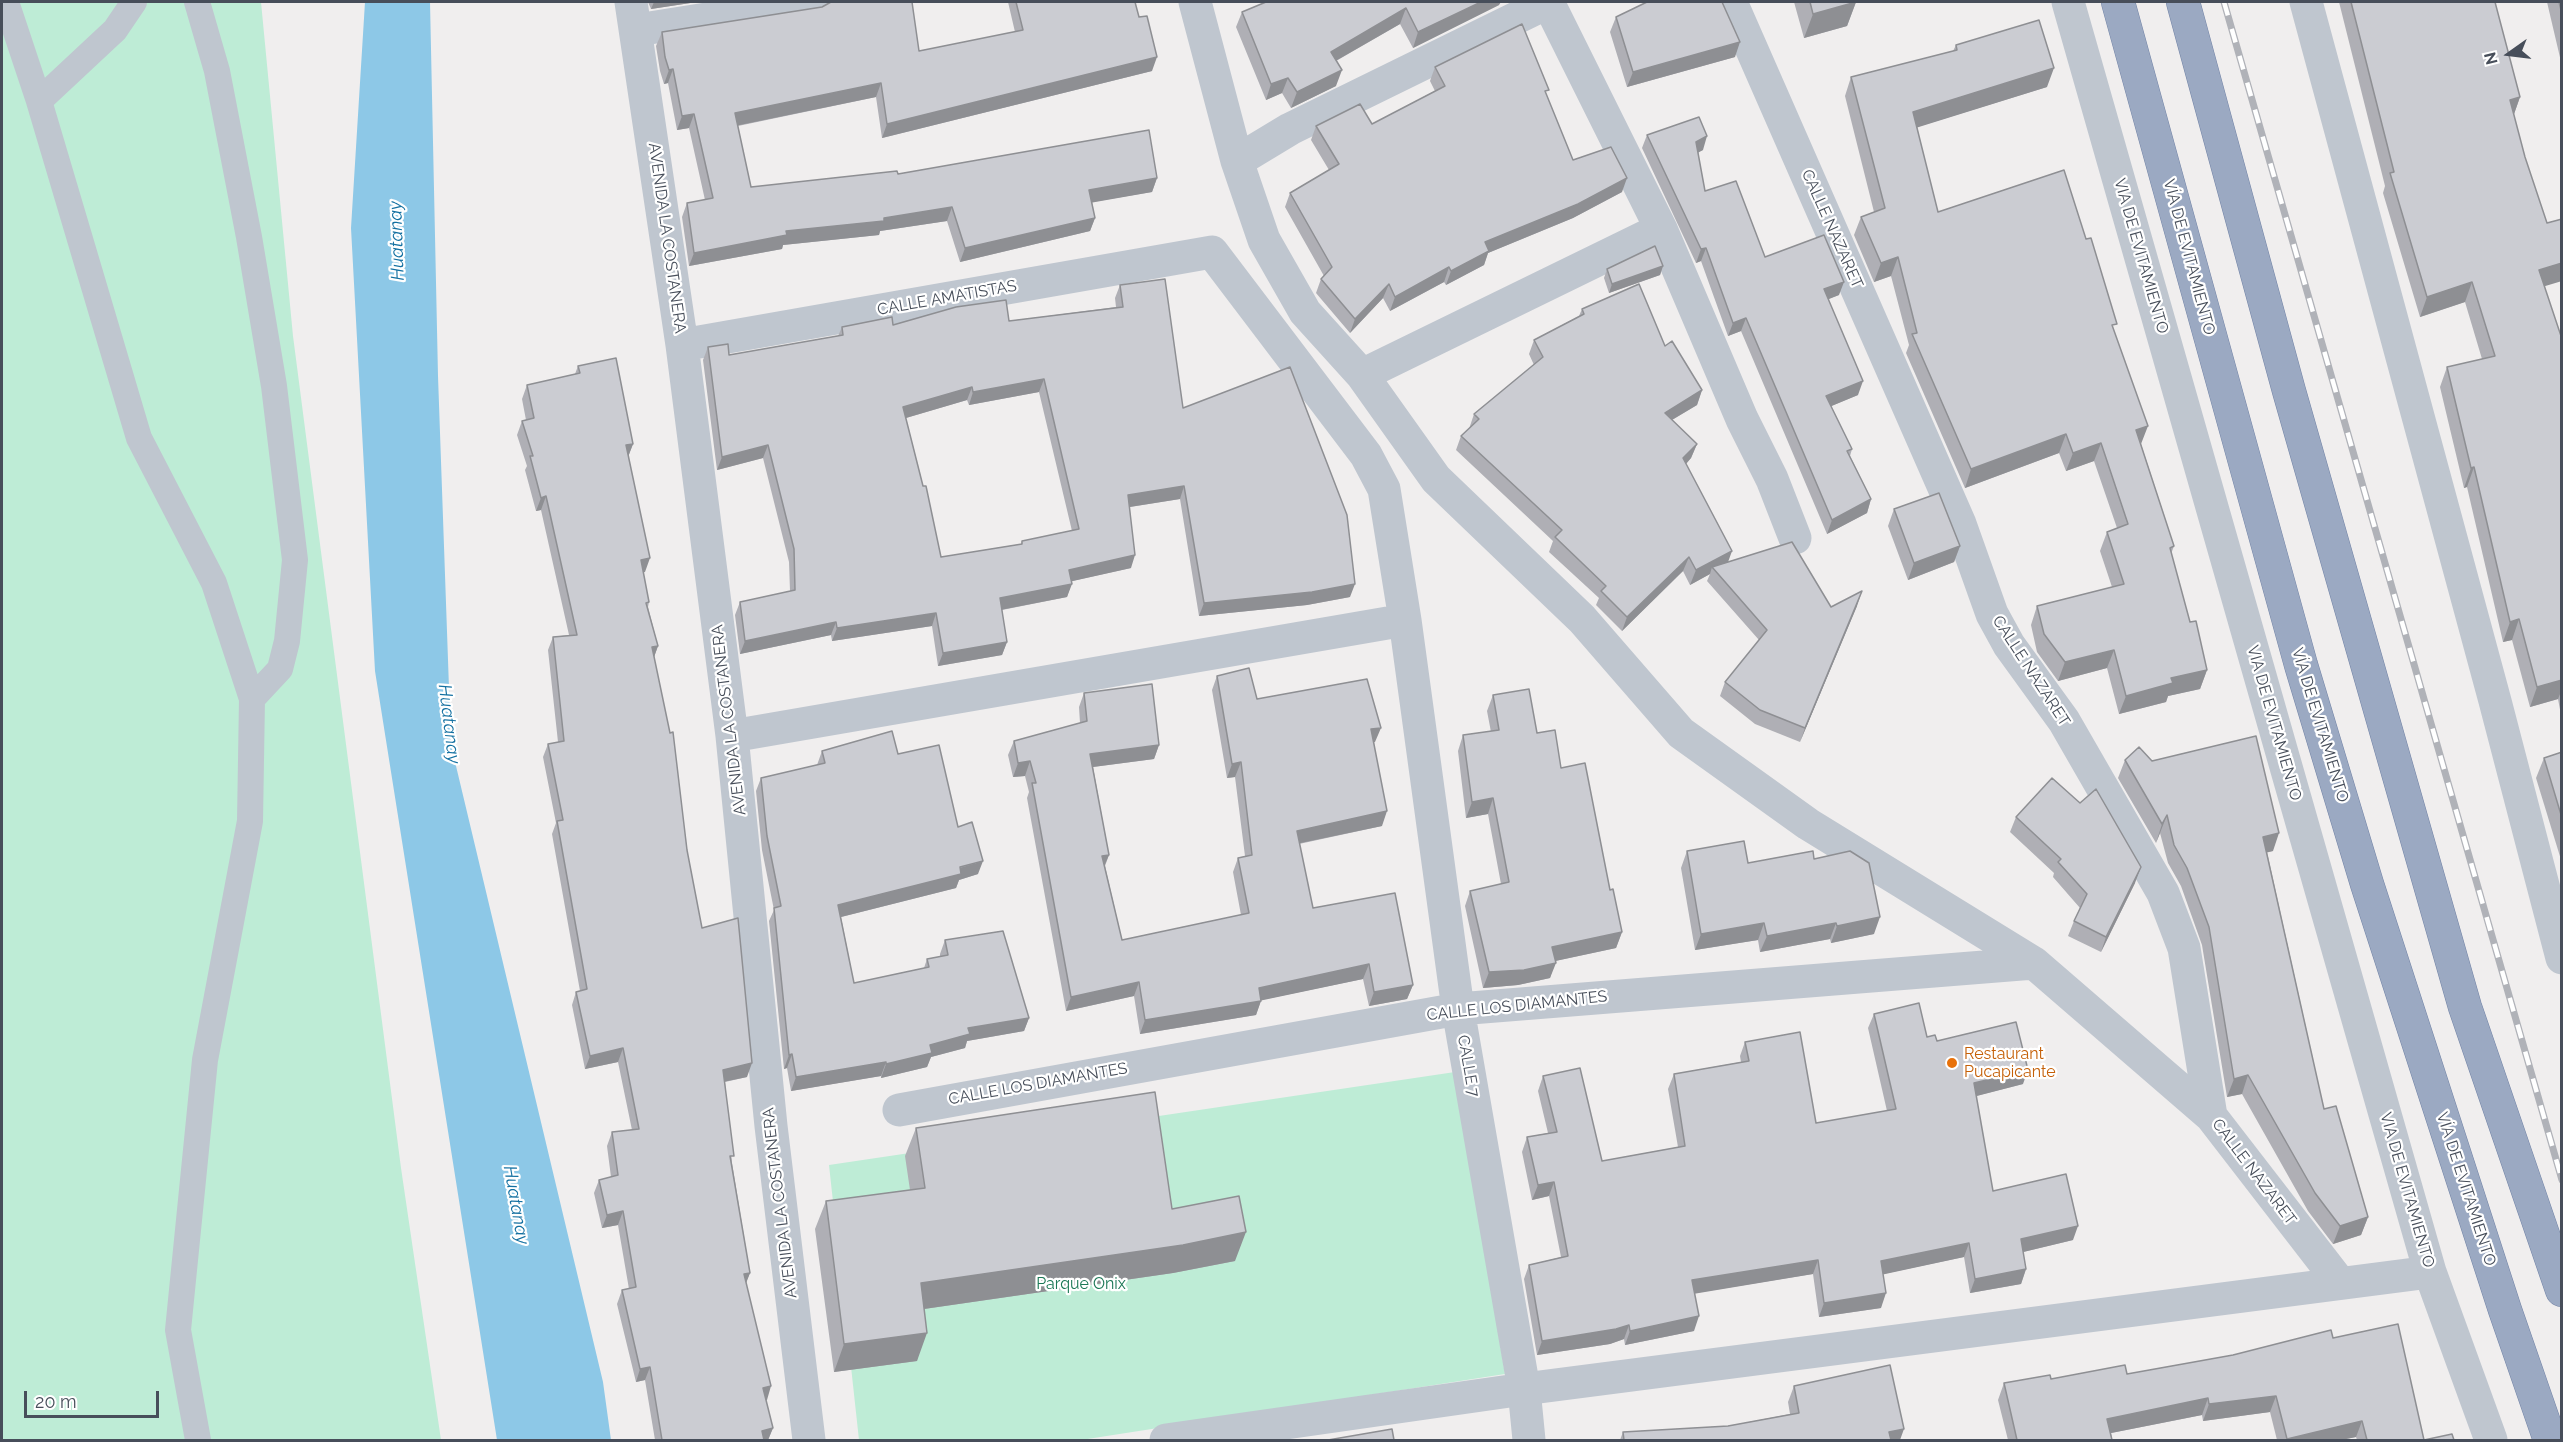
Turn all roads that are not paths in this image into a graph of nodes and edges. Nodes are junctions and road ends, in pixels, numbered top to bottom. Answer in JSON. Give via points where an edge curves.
{"nodes":[{"id":1,"x":6,"y":2,"type":"edge"},
{"id":2,"x":134,"y":2,"type":"edge"},
{"id":3,"x":197,"y":2,"type":"edge"},
{"id":4,"x":814,"y":2,"type":"edge"},
{"id":5,"x":1195,"y":2,"type":"edge"},
{"id":6,"x":1548,"y":2,"type":"edge"},
{"id":7,"x":1731,"y":2,"type":"edge"},
{"id":8,"x":2068,"y":2,"type":"edge"},
{"id":9,"x":2118,"y":2,"type":"edge"},
{"id":10,"x":2183,"y":2,"type":"edge"},
{"id":11,"x":2306,"y":2,"type":"edge"},
{"id":12,"x":634,"y":16,"type":"edge"},
{"id":13,"x":39,"y":101,"type":"junction"},
{"id":14,"x":1237,"y":161,"type":"junction"},
{"id":15,"x":1661,"y":229,"type":"junction"},
{"id":16,"x":1212,"y":252,"type":"joint"},
{"id":17,"x":682,"y":345,"type":"junction"},
{"id":18,"x":1362,"y":375,"type":"junction"},
{"id":19,"x":1795,"y":537,"type":"dead end"},
{"id":20,"x":1405,"y":620,"type":"junction"},
{"id":21,"x":252,"y":699,"type":"junction"},
{"id":22,"x":732,"y":736,"type":"junction"},
{"id":23,"x":2562,"y":958,"type":"edge"},
{"id":24,"x":2034,"y":963,"type":"junction"},
{"id":25,"x":1458,"y":1009,"type":"junction"},
{"id":26,"x":899,"y":1110,"type":"dead end"},
{"id":27,"x":2211,"y":1116,"type":"junction"},
{"id":28,"x":2430,"y":1272,"type":"junction"},
{"id":29,"x":2340,"y":1283,"type":"junction"},
{"id":30,"x":2562,"y":1290,"type":"edge"},
{"id":31,"x":1524,"y":1389,"type":"junction"},
{"id":32,"x":198,"y":1440,"type":"edge"},
{"id":33,"x":809,"y":1440,"type":"edge"},
{"id":34,"x":1166,"y":1440,"type":"edge"},
{"id":35,"x":1529,"y":1440,"type":"edge"},
{"id":36,"x":2491,"y":1440,"type":"edge"},
{"id":37,"x":2550,"y":1440,"type":"edge"}],
"edges":[{"from":1,"to":13,"type":"lane"},
{"from":2,"to":13,"type":"lane","via":[[115,30]]},
{"from":3,"to":21,"type":"lane","via":[[217,71],[253,260],[274,386],[295,560],[288,641],[280,669]]},
{"from":4,"to":12,"type":"street"},
{"from":5,"to":14,"type":"street"},
{"from":6,"to":14,"type":"street","via":[[1290,129]]},
{"from":6,"to":15,"type":"street"},
{"from":7,"to":27,"type":"street","name":"CALLE NAZARET","via":[[1960,524],[1992,614],[2009,645],[2064,722],[2163,893],[2184,948]]},
{"from":8,"to":28,"type":"street","name":"VIA DE EVITAMIENTO"},
{"from":9,"to":37,"type":"highway","name":"VÍA DE EVITAMIENTO","via":[[2301,665],[2367,884]]},
{"from":10,"to":30,"type":"highway","via":[[2289,391],[2465,1007]]},
{"from":11,"to":23,"type":"street"},
{"from":12,"to":17,"type":"street","name":"AVENIDA LA COSTANERA"},
{"from":13,"to":21,"type":"lane","via":[[139,438],[213,583]]},
{"from":14,"to":18,"type":"street","via":[[1264,240],[1305,312]]},
{"from":15,"to":18,"type":"street"},
{"from":15,"to":19,"type":"street"},
{"from":16,"to":17,"type":"street","name":"CALLE AMATISTAS"},
{"from":16,"to":20,"type":"street","name":"CALLE 7","via":[[1366,455],[1384,489]]},
{"from":17,"to":22,"type":"street","name":"AVENIDA LA COSTANERA"},
{"from":18,"to":24,"type":"street","via":[[1436,479],[1582,619],[1681,733],[1808,824]]},
{"from":20,"to":22,"type":"street"},
{"from":20,"to":25,"type":"street","name":"CALLE 7"},
{"from":21,"to":32,"type":"lane","via":[[250,821],[205,1060],[178,1330]]},
{"from":22,"to":33,"type":"street","name":"AVENIDA LA COSTANERA","via":[[771,1126]]},
{"from":24,"to":25,"type":"street","name":"CALLE LOS DIAMANTES"},
{"from":24,"to":27,"type":"street"},
{"from":25,"to":26,"type":"street","name":"CALLE LOS DIAMANTES"},
{"from":25,"to":31,"type":"street","name":"CALLE 7"},
{"from":27,"to":29,"type":"street","name":"CALLE NAZARET"},
{"from":28,"to":29,"type":"street"},
{"from":28,"to":36,"type":"street","name":"VIA DE EVITAMIENTO"},
{"from":29,"to":31,"type":"street"},
{"from":31,"to":34,"type":"street"},
{"from":31,"to":35,"type":"street","name":"CALLE 7"}]}
